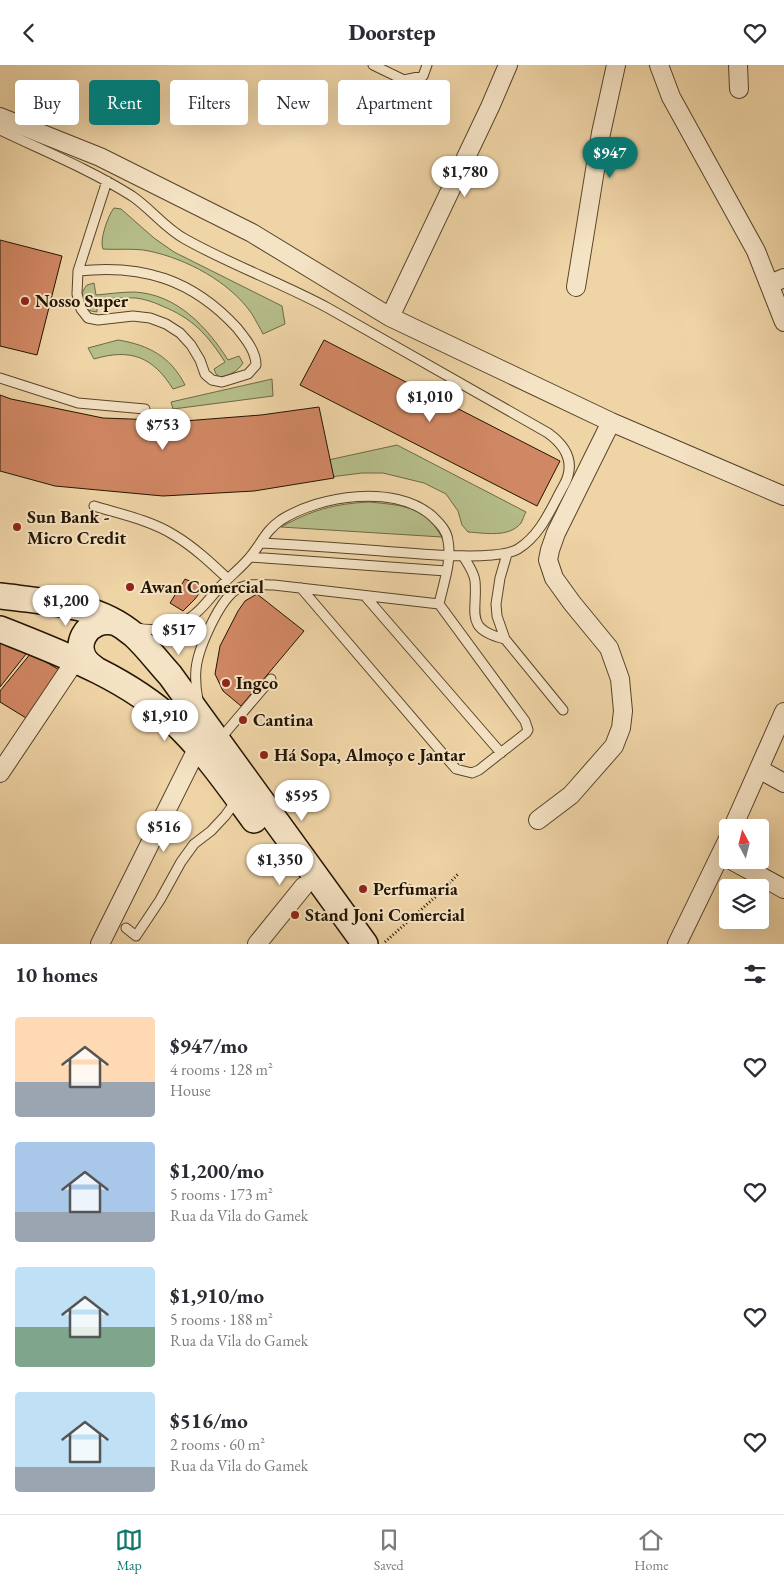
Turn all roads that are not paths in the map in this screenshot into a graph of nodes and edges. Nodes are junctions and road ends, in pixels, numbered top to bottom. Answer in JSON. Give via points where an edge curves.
{"nodes":[{"id":1,"x":373,"y":65,"type":"edge"},
{"id":2,"x":427,"y":65,"type":"edge"},
{"id":3,"x":508,"y":65,"type":"edge"},
{"id":4,"x":616,"y":65,"type":"edge"},
{"id":5,"x":658,"y":65,"type":"edge"},
{"id":6,"x":738,"y":65,"type":"edge"},
{"id":7,"x":739,"y":89,"type":"dead end"},
{"id":8,"x":0,"y":117,"type":"edge"},
{"id":9,"x":0,"y":130,"type":"edge"},
{"id":10,"x":107,"y":181,"type":"junction"},
{"id":11,"x":78,"y":271,"type":"junction"},
{"id":12,"x":777,"y":281,"type":"edge"},
{"id":13,"x":576,"y":287,"type":"dead end"},
{"id":14,"x":390,"y":317,"type":"junction"},
{"id":15,"x":784,"y":322,"type":"edge"},
{"id":16,"x":0,"y":378,"type":"edge"},
{"id":17,"x":145,"y":409,"type":"dead end"},
{"id":18,"x":611,"y":422,"type":"junction"},
{"id":19,"x":784,"y":496,"type":"edge"},
{"id":20,"x":94,"y":505,"type":"dead end"},
{"id":21,"x":260,"y":543,"type":"junction"},
{"id":22,"x":507,"y":554,"type":"junction"},
{"id":23,"x":448,"y":555,"type":"junction"},
{"id":24,"x":463,"y":556,"type":"junction"},
{"id":25,"x":250,"y":557,"type":"junction"},
{"id":26,"x":446,"y":571,"type":"junction"},
{"id":27,"x":228,"y":579,"type":"junction"},
{"id":28,"x":301,"y":588,"type":"junction"},
{"id":29,"x":0,"y":596,"type":"edge"},
{"id":30,"x":365,"y":596,"type":"junction"},
{"id":31,"x":439,"y":605,"type":"junction"},
{"id":32,"x":117,"y":623,"type":"junction"},
{"id":33,"x":0,"y":629,"type":"edge"},
{"id":34,"x":505,"y":639,"type":"junction"},
{"id":35,"x":85,"y":665,"type":"junction"},
{"id":36,"x":271,"y":679,"type":"dead end"},
{"id":37,"x":563,"y":710,"type":"dead end"},
{"id":38,"x":784,"y":711,"type":"edge"},
{"id":39,"x":207,"y":737,"type":"junction"},
{"id":40,"x":501,"y":753,"type":"junction"},
{"id":41,"x":759,"y":769,"type":"junction"},
{"id":42,"x":0,"y":773,"type":"edge"},
{"id":43,"x":784,"y":783,"type":"edge"},
{"id":44,"x":238,"y":798,"type":"junction"},
{"id":45,"x":737,"y":819,"type":"edge"},
{"id":46,"x":538,"y":820,"type":"dead end"},
{"id":47,"x":719,"y":868,"type":"edge"},
{"id":48,"x":752,"y":869,"type":"edge"},
{"id":49,"x":304,"y":886,"type":"junction"},
{"id":50,"x":784,"y":889,"type":"edge"},
{"id":51,"x":126,"y":928,"type":"dead end"},
{"id":52,"x":100,"y":944,"type":"edge"},
{"id":53,"x":257,"y":944,"type":"edge"},
{"id":54,"x":346,"y":944,"type":"edge"},
{"id":55,"x":365,"y":944,"type":"edge"},
{"id":56,"x":677,"y":944,"type":"edge"}],
"edges":[{"from":1,"to":2,"type":"lane","via":[[404,80],[423,76]]},
{"from":3,"to":14,"type":"street"},
{"from":4,"to":13,"type":"street","via":[[601,133]]},
{"from":5,"to":12,"type":"street","via":[[671,97],[756,251]]},
{"from":6,"to":7,"type":"street"},
{"from":8,"to":14,"type":"street","via":[[100,157],[252,233]]},
{"from":9,"to":10,"type":"lane"},
{"from":10,"to":11,"type":"lane"},
{"from":10,"to":22,"type":"lane","via":[[134,197],[184,239],[300,293],[559,441],[567,452],[566,481],[530,541]]},
{"from":11,"to":11,"type":"lane","via":[[77,294],[81,309],[88,318],[133,316],[166,324],[191,345],[205,374],[212,381],[222,382],[248,374],[256,365],[256,358],[244,337],[227,318],[184,287],[160,276],[133,270]]},
{"from":12,"to":15,"type":"street"},
{"from":14,"to":18,"type":"street"},
{"from":16,"to":17,"type":"lane","via":[[78,403]]},
{"from":18,"to":19,"type":"street"},
{"from":18,"to":46,"type":"street","via":[[556,533],[548,560],[554,578],[610,648],[620,679],[621,728],[614,746],[571,795]]},
{"from":20,"to":27,"type":"lane","via":[[172,534],[195,549]]},
{"from":21,"to":23,"type":"lane"},
{"from":21,"to":23,"type":"lane","via":[[269,529],[301,509],[347,498],[373,496],[422,508],[441,525],[448,540]]},
{"from":21,"to":25,"type":"lane"},
{"from":22,"to":24,"type":"lane"},
{"from":22,"to":34,"type":"lane","via":[[496,604]]},
{"from":23,"to":24,"type":"lane"},
{"from":23,"to":26,"type":"lane"},
{"from":24,"to":34,"type":"lane","via":[[474,579],[474,605],[481,629]]},
{"from":25,"to":26,"type":"lane"},
{"from":25,"to":27,"type":"lane"},
{"from":26,"to":31,"type":"lane"},
{"from":27,"to":32,"type":"lane","via":[[190,618],[172,627],[145,630]]},
{"from":28,"to":30,"type":"lane"},
{"from":28,"to":39,"type":"lane","via":[[250,584],[227,598],[205,638],[196,667],[195,680]]},
{"from":28,"to":40,"type":"lane","via":[[456,769],[472,773]]},
{"from":29,"to":32,"type":"main road","via":[[85,608]]},
{"from":30,"to":31,"type":"lane"},
{"from":30,"to":40,"type":"lane"},
{"from":31,"to":40,"type":"lane","via":[[527,725],[526,733]]},
{"from":32,"to":35,"type":"main road","via":[[100,622],[89,628],[82,643]]},
{"from":32,"to":39,"type":"main road","via":[[134,635],[170,675]]},
{"from":33,"to":35,"type":"main road"},
{"from":34,"to":37,"type":"lane"},
{"from":35,"to":39,"type":"main road","via":[[146,699],[173,721]]},
{"from":35,"to":42,"type":"street"},
{"from":36,"to":39,"type":"lane"},
{"from":38,"to":41,"type":"street"},
{"from":39,"to":44,"type":"main road"},
{"from":39,"to":52,"type":"street"},
{"from":39,"to":55,"type":"main road"},
{"from":41,"to":43,"type":"street"},
{"from":41,"to":45,"type":"street"},
{"from":44,"to":49,"type":"main road"},
{"from":44,"to":51,"type":"lane","via":[[211,831],[194,844],[136,936]]},
{"from":47,"to":56,"type":"street"},
{"from":48,"to":50,"type":"street"},
{"from":49,"to":53,"type":"street"},
{"from":49,"to":54,"type":"main road"}]}
